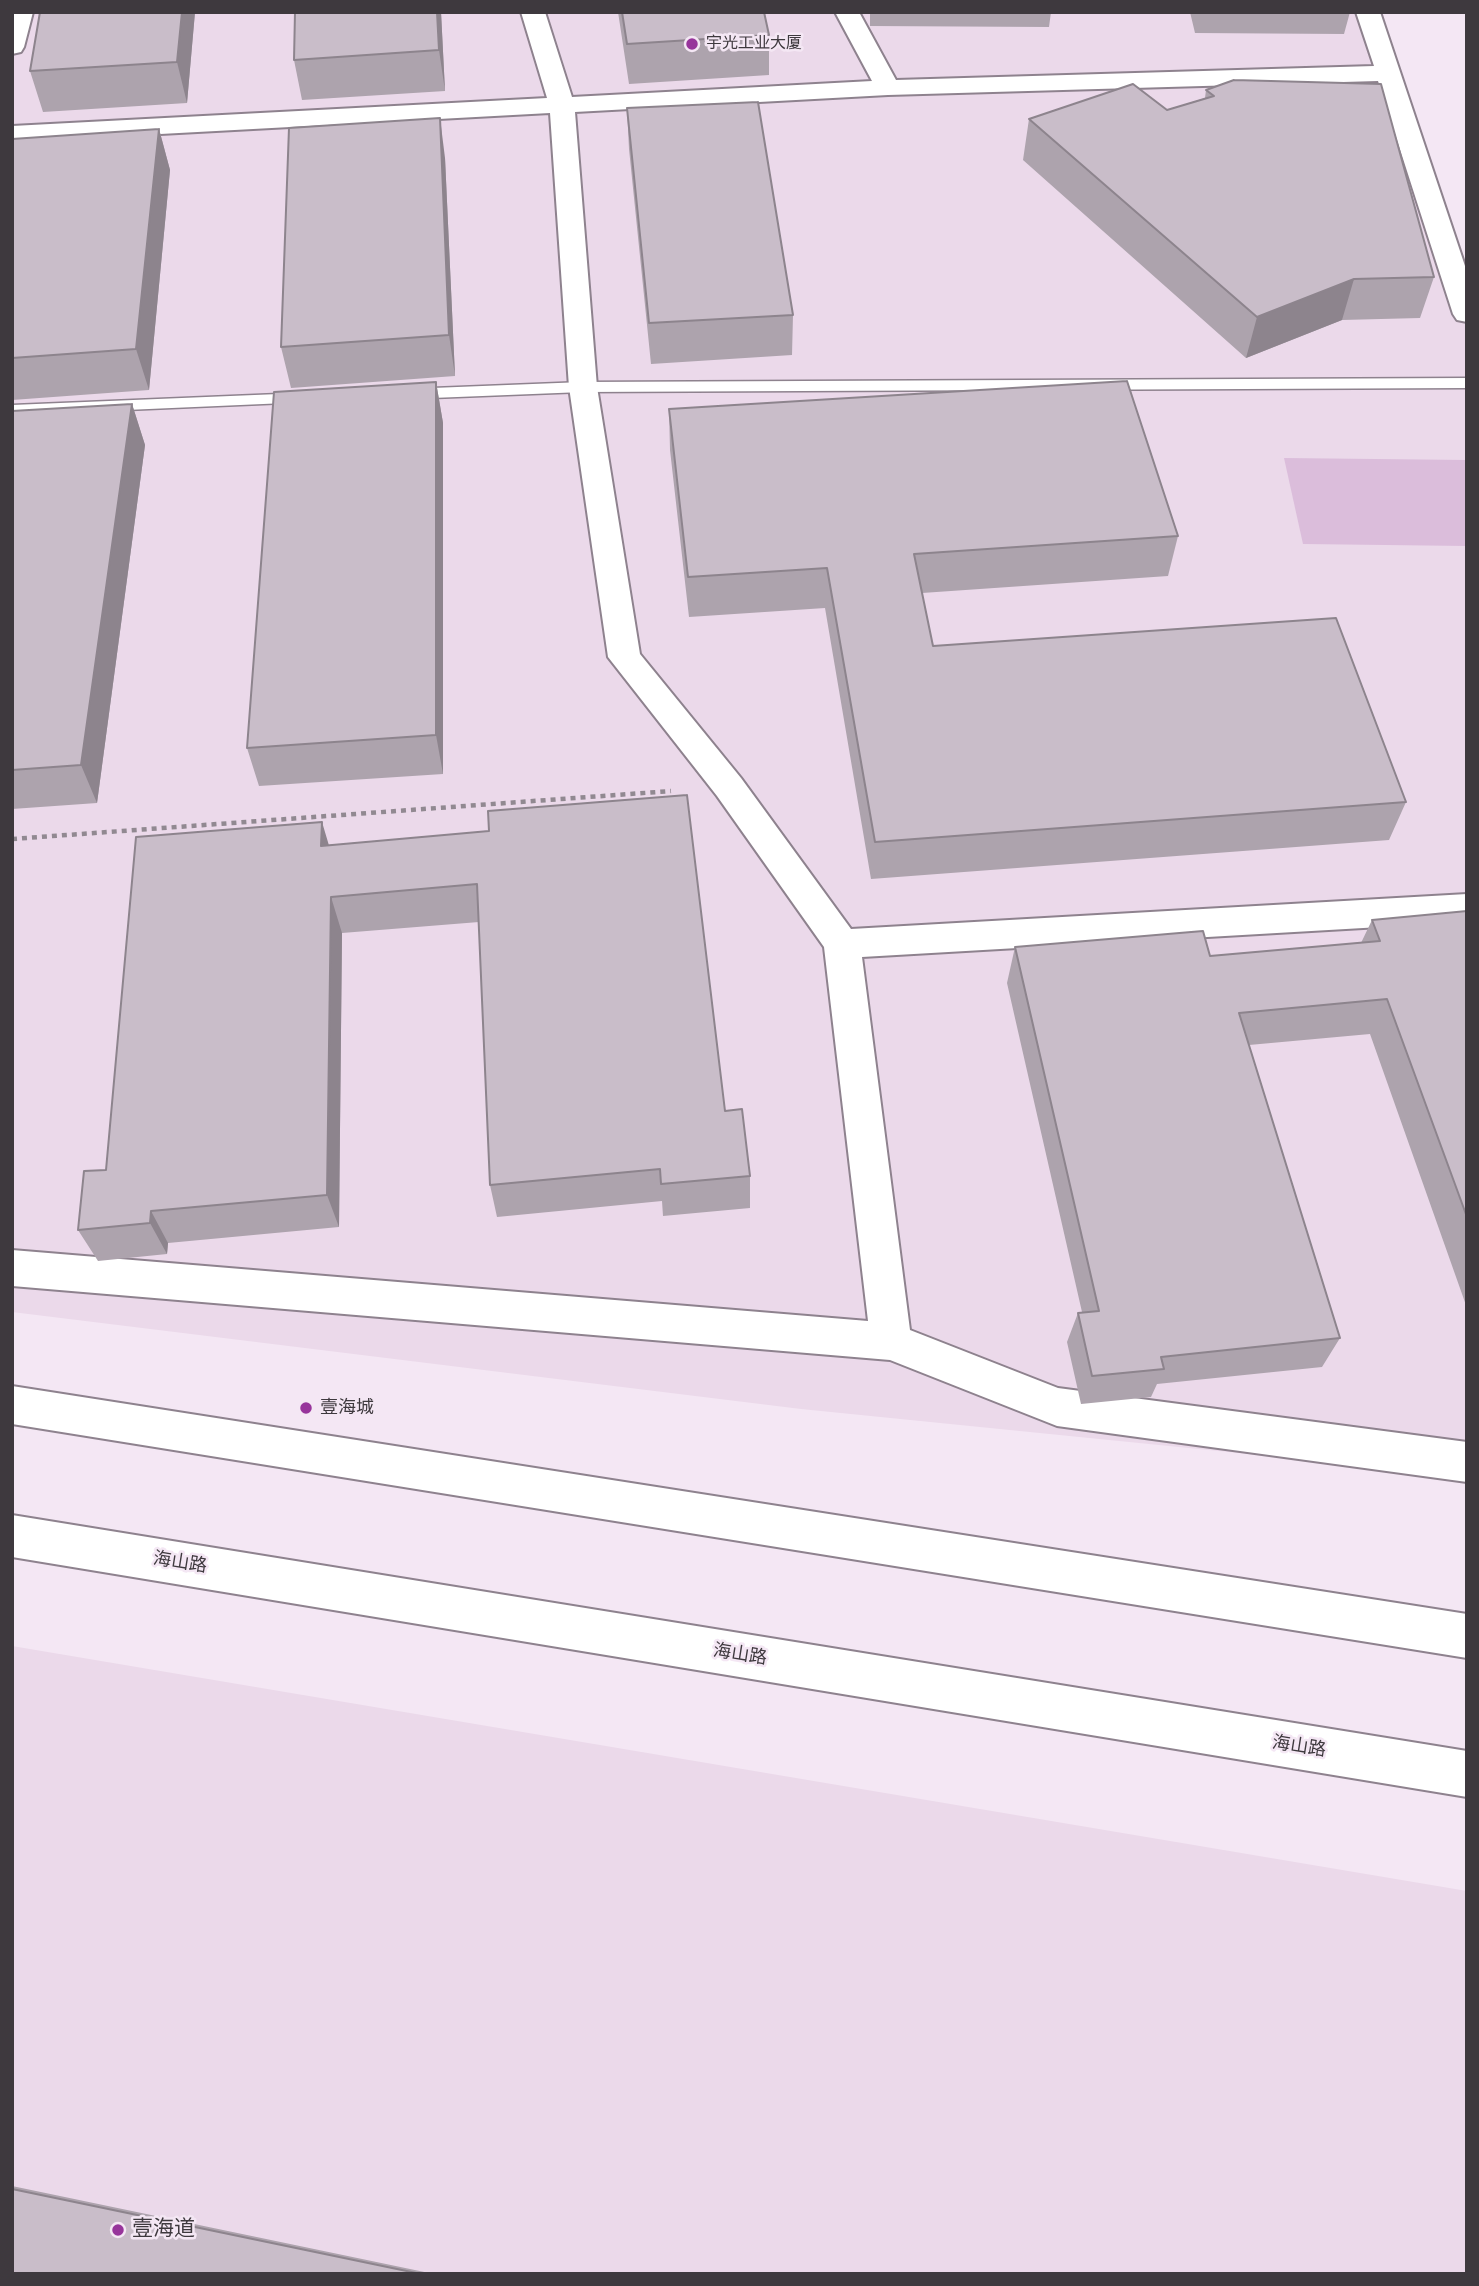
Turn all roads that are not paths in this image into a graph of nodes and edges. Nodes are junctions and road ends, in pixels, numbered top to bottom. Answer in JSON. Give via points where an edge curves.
{"nodes":[{"id":1,"x":21,"y":12,"type":"edge"},
{"id":2,"x":533,"y":12,"type":"edge"},
{"id":3,"x":847,"y":12,"type":"edge"},
{"id":4,"x":1367,"y":12,"type":"edge"},
{"id":5,"x":12,"y":47,"type":"edge"},
{"id":6,"x":1387,"y":73,"type":"junction"},
{"id":7,"x":888,"y":88,"type":"junction"},
{"id":8,"x":562,"y":106,"type":"junction"},
{"id":9,"x":12,"y":134,"type":"edge"},
{"id":10,"x":1467,"y":314,"type":"edge"},
{"id":11,"x":1467,"y":383,"type":"edge"},
{"id":12,"x":583,"y":387,"type":"junction"},
{"id":13,"x":388,"y":395,"type":"edge"},
{"id":14,"x":318,"y":397,"type":"edge"},
{"id":15,"x":12,"y":410,"type":"edge"},
{"id":16,"x":1467,"y":908,"type":"edge"},
{"id":17,"x":842,"y":944,"type":"junction"},
{"id":18,"x":12,"y":1268,"type":"edge"},
{"id":19,"x":891,"y":1341,"type":"junction"},
{"id":20,"x":12,"y":1405,"type":"edge"},
{"id":21,"x":1467,"y":1462,"type":"edge"},
{"id":22,"x":12,"y":1536,"type":"edge"},
{"id":23,"x":1467,"y":1636,"type":"edge"},
{"id":24,"x":1467,"y":1774,"type":"edge"}],
"edges":[{"from":1,"to":5,"type":"street"},
{"from":2,"to":8,"type":"street"},
{"from":3,"to":7,"type":"street"},
{"from":4,"to":6,"type":"street"},
{"from":6,"to":7,"type":"street"},
{"from":6,"to":10,"type":"street"},
{"from":7,"to":8,"type":"street"},
{"from":8,"to":9,"type":"street"},
{"from":8,"to":12,"type":"street"},
{"from":11,"to":12,"type":"lane"},
{"from":12,"to":13,"type":"lane"},
{"from":12,"to":17,"type":"street","via":[[624,657],[729,787]]},
{"from":14,"to":15,"type":"lane"},
{"from":16,"to":17,"type":"street"},
{"from":17,"to":19,"type":"street"},
{"from":18,"to":19,"type":"street"},
{"from":19,"to":21,"type":"street","via":[[1057,1407]]},
{"from":20,"to":23,"type":"street"},
{"from":22,"to":24,"type":"street","name":"海山路"}]}
